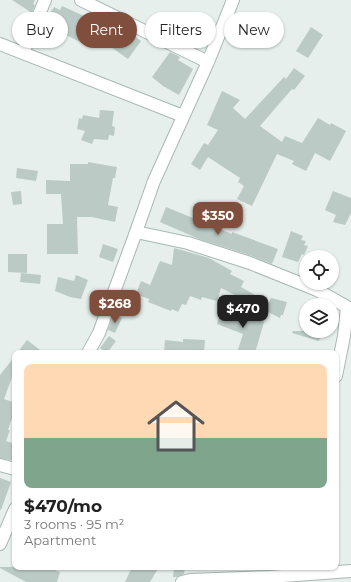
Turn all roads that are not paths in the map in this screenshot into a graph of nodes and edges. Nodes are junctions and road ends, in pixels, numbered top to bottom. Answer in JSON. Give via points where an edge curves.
{"nodes":[{"id":1,"x":45,"y":0,"type":"edge"},
{"id":2,"x":81,"y":0,"type":"edge"},
{"id":3,"x":233,"y":0,"type":"edge"},
{"id":4,"x":0,"y":44,"type":"edge"},
{"id":5,"x":23,"y":53,"type":"junction"},
{"id":6,"x":208,"y":62,"type":"junction"},
{"id":7,"x":183,"y":116,"type":"junction"},
{"id":8,"x":136,"y":232,"type":"junction"},
{"id":9,"x":349,"y":308,"type":"edge"},
{"id":10,"x":90,"y":350,"type":"edge"},
{"id":11,"x":339,"y":361,"type":"edge"},
{"id":12,"x":0,"y":465,"type":"edge"},
{"id":13,"x":12,"y":468,"type":"edge"},
{"id":14,"x":12,"y":516,"type":"edge"},
{"id":15,"x":0,"y":544,"type":"edge"},
{"id":16,"x":351,"y":571,"type":"edge"},
{"id":17,"x":272,"y":572,"type":"edge"},
{"id":18,"x":182,"y":582,"type":"edge"}],
"edges":[{"from":1,"to":5,"type":"street"},
{"from":2,"to":6,"type":"street"},
{"from":3,"to":6,"type":"street"},
{"from":4,"to":5,"type":"street"},
{"from":5,"to":7,"type":"street"},
{"from":6,"to":7,"type":"street"},
{"from":7,"to":8,"type":"street","via":[[154,182]]},
{"from":8,"to":9,"type":"street","via":[[188,243],[250,263],[317,290]]},
{"from":8,"to":10,"type":"street"},
{"from":9,"to":11,"type":"street"},
{"from":12,"to":13,"type":"street"},
{"from":14,"to":15,"type":"street"},
{"from":16,"to":17,"type":"street"},
{"from":17,"to":18,"type":"street"}]}
